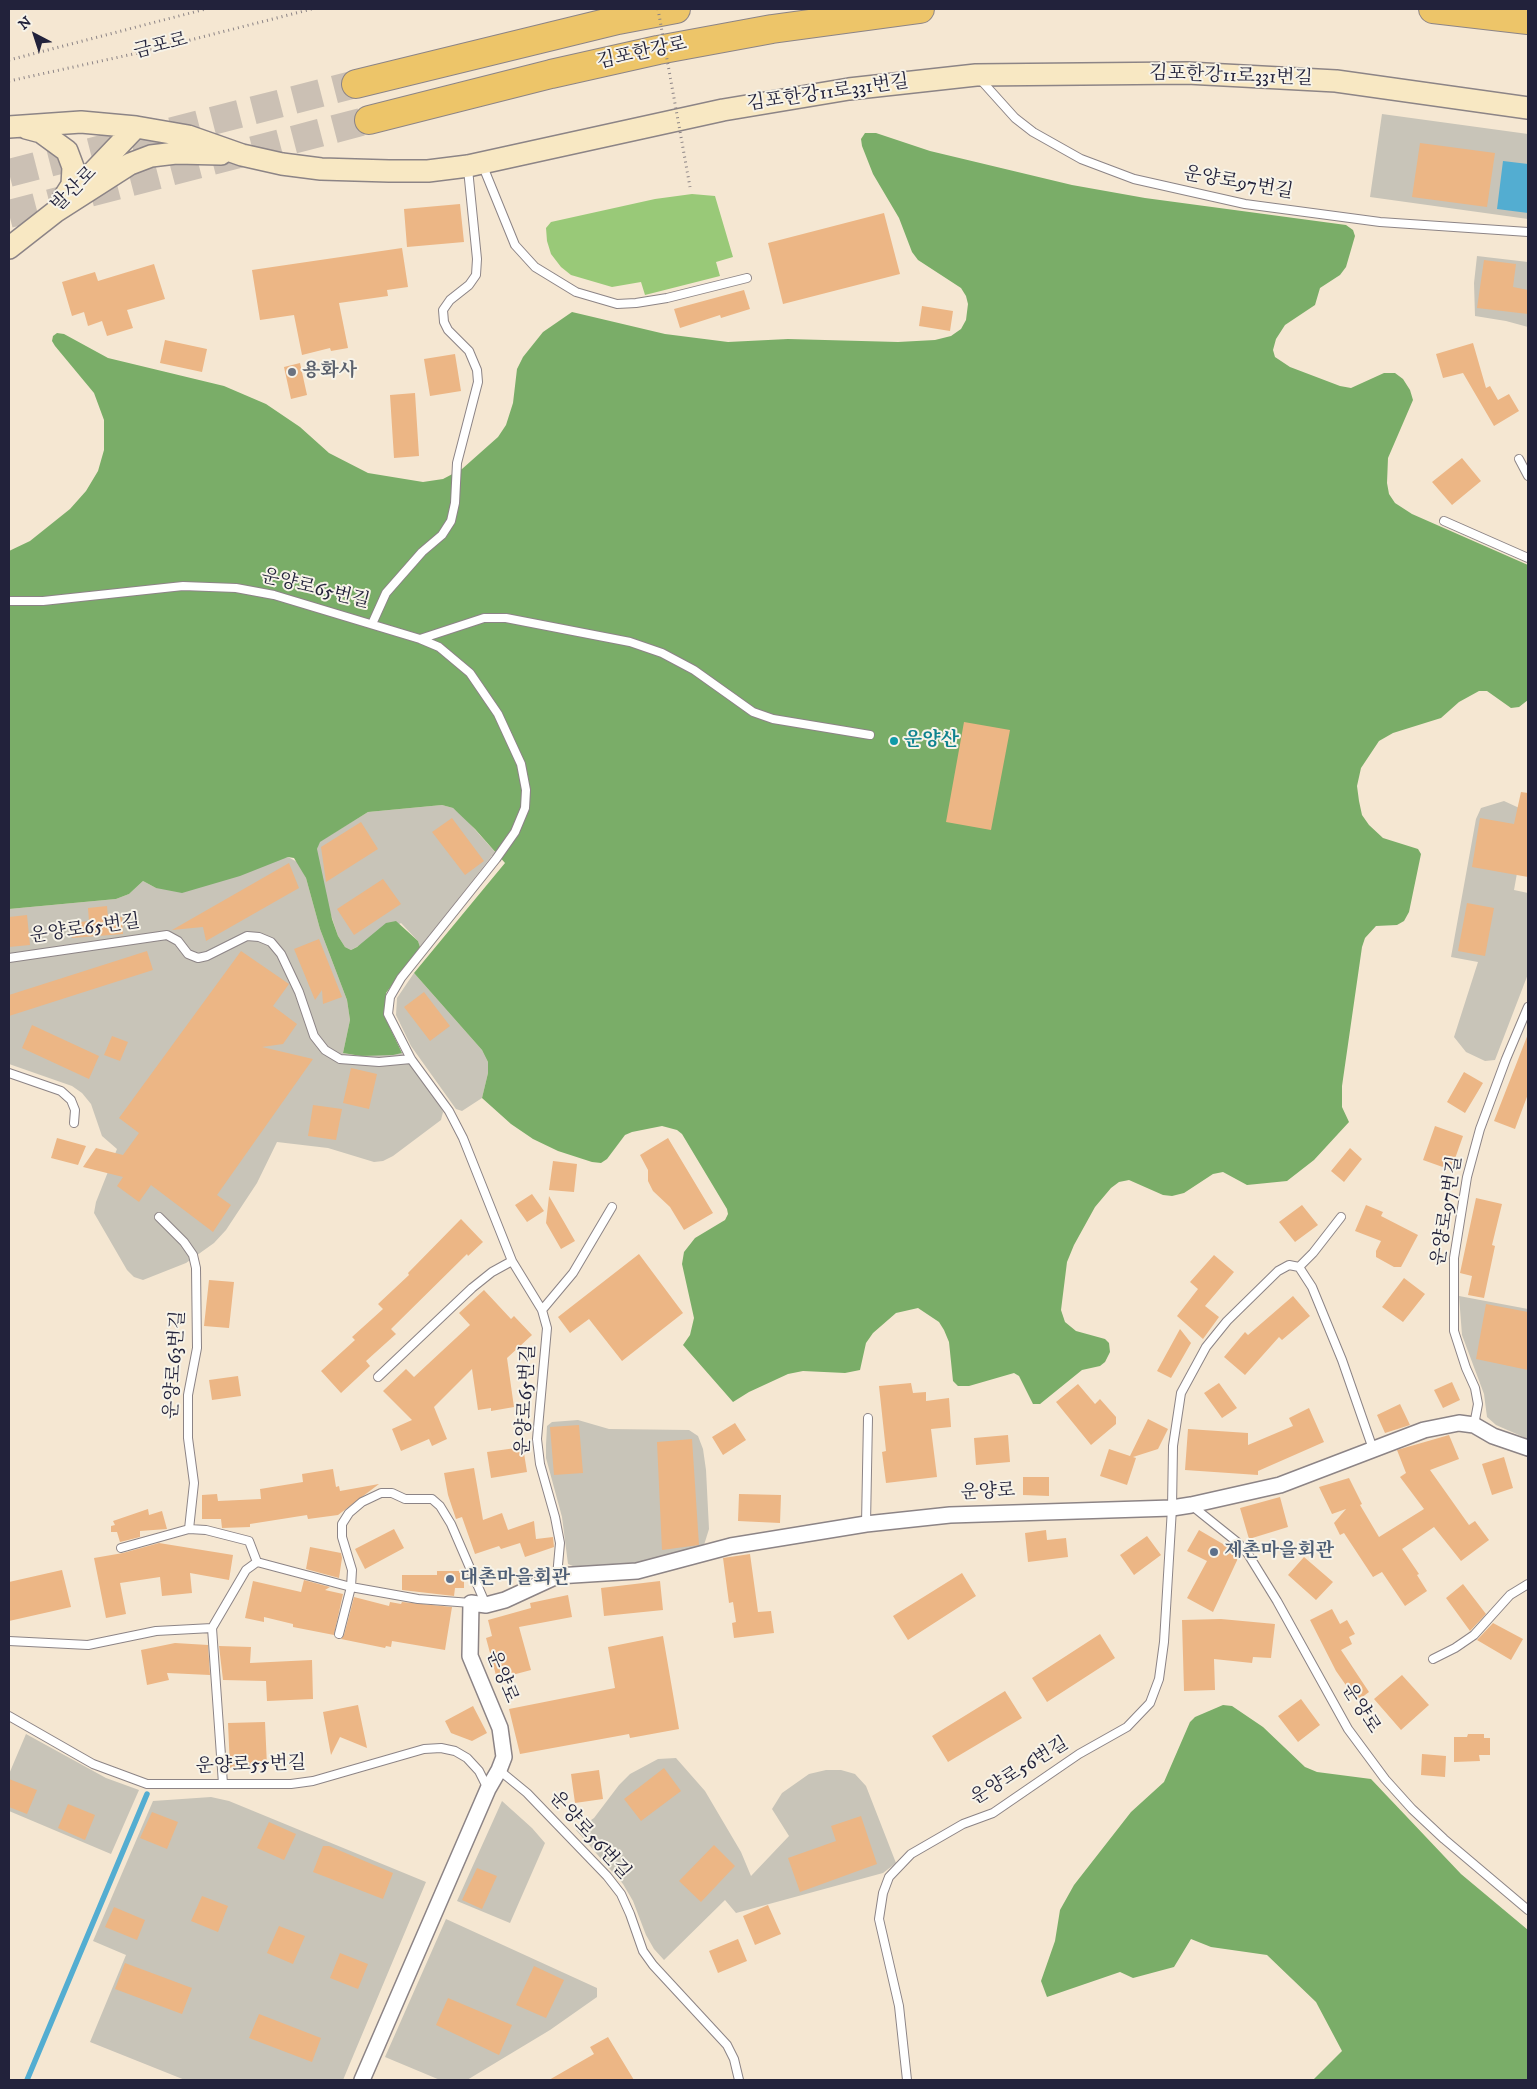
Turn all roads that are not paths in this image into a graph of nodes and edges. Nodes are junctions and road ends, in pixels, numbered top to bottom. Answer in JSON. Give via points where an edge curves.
{"nodes":[{"id":1,"x":676,"y":9,"type":"edge"},
{"id":2,"x":920,"y":9,"type":"edge"},
{"id":3,"x":1433,"y":9,"type":"edge"},
{"id":4,"x":1528,"y":20,"type":"edge"},
{"id":5,"x":976,"y":75,"type":"junction"},
{"id":6,"x":356,"y":84,"type":"tunnel mouth"},
{"id":7,"x":1528,"y":108,"type":"edge"},
{"id":8,"x":369,"y":120,"type":"tunnel mouth"},
{"id":9,"x":14,"y":127,"type":"edge"},
{"id":10,"x":136,"y":127,"type":"junction"},
{"id":11,"x":242,"y":155,"type":"junction"},
{"id":12,"x":474,"y":164,"type":"junction"},
{"id":13,"x":55,"y":212,"type":"junction"},
{"id":14,"x":1528,"y":232,"type":"edge"},
{"id":15,"x":9,"y":248,"type":"edge"},
{"id":16,"x":747,"y":278,"type":"dead end"},
{"id":17,"x":1519,"y":459,"type":"dead end"},
{"id":18,"x":1528,"y":476,"type":"edge"},
{"id":19,"x":1444,"y":521,"type":"dead end"},
{"id":20,"x":1528,"y":558,"type":"edge"},
{"id":21,"x":9,"y":601,"type":"edge"},
{"id":22,"x":372,"y":624,"type":"junction"},
{"id":23,"x":420,"y":639,"type":"junction"},
{"id":24,"x":870,"y":735,"type":"dead end"},
{"id":25,"x":9,"y":958,"type":"edge"},
{"id":26,"x":1528,"y":1007,"type":"edge"},
{"id":27,"x":411,"y":1059,"type":"junction"},
{"id":28,"x":9,"y":1073,"type":"edge"},
{"id":29,"x":74,"y":1123,"type":"dead end"},
{"id":30,"x":612,"y":1206,"type":"dead end"},
{"id":31,"x":159,"y":1217,"type":"dead end"},
{"id":32,"x":1341,"y":1217,"type":"dead end"},
{"id":33,"x":512,"y":1261,"type":"junction"},
{"id":34,"x":1299,"y":1267,"type":"junction"},
{"id":35,"x":542,"y":1310,"type":"junction"},
{"id":36,"x":378,"y":1376,"type":"dead end"},
{"id":37,"x":868,"y":1418,"type":"dead end"},
{"id":38,"x":1474,"y":1425,"type":"junction"},
{"id":39,"x":1374,"y":1448,"type":"junction"},
{"id":40,"x":1528,"y":1448,"type":"edge"},
{"id":41,"x":1191,"y":1505,"type":"junction"},
{"id":42,"x":1172,"y":1508,"type":"junction"},
{"id":43,"x":866,"y":1524,"type":"junction"},
{"id":44,"x":189,"y":1529,"type":"junction"},
{"id":45,"x":121,"y":1548,"type":"dead end"},
{"id":46,"x":257,"y":1562,"type":"junction"},
{"id":47,"x":557,"y":1576,"type":"junction"},
{"id":48,"x":1528,"y":1584,"type":"edge"},
{"id":49,"x":351,"y":1588,"type":"junction"},
{"id":50,"x":479,"y":1604,"type":"junction"},
{"id":51,"x":212,"y":1628,"type":"junction"},
{"id":52,"x":340,"y":1634,"type":"dead end"},
{"id":53,"x":9,"y":1641,"type":"edge"},
{"id":54,"x":1433,"y":1659,"type":"dead end"},
{"id":55,"x":9,"y":1716,"type":"edge"},
{"id":56,"x":499,"y":1770,"type":"junction"},
{"id":57,"x":223,"y":1784,"type":"junction"},
{"id":58,"x":488,"y":1789,"type":"junction"},
{"id":59,"x":1528,"y":1910,"type":"edge"},
{"id":60,"x":362,"y":2080,"type":"edge"},
{"id":61,"x":739,"y":2080,"type":"edge"},
{"id":62,"x":906,"y":2080,"type":"edge"}],
"edges":[{"from":1,"to":6,"type":"highway","name":"김포한강로","via":[[618,20]]},
{"from":2,"to":8,"type":"highway","name":"김포한강로","via":[[772,29],[658,50]]},
{"from":3,"to":4,"type":"highway"},
{"from":5,"to":7,"type":"main road","name":"김포한강11로331번길","via":[[1188,73],[1326,81]]},
{"from":5,"to":12,"type":"main road","name":"김포한강11로331번길","via":[[849,90],[724,110]]},
{"from":5,"to":14,"type":"lane","name":"운양로97번길","via":[[1015,118],[1033,132],[1081,159],[1134,179],[1245,204],[1370,221]]},
{"from":9,"to":10,"type":"main road","via":[[81,122]]},
{"from":9,"to":13,"type":"main road","via":[[41,132],[67,151],[73,167],[72,185]]},
{"from":10,"to":11,"type":"main road","name":"김포한강11로331번길","via":[[188,136]]},
{"from":10,"to":13,"type":"main road","name":"발산로"},
{"from":11,"to":12,"type":"main road","name":"김포한강11로331번길","via":[[321,169],[419,171]]},
{"from":11,"to":13,"type":"main road","via":[[176,153],[151,156],[130,164]]},
{"from":12,"to":16,"type":"lane","via":[[515,245],[535,267],[576,292],[617,304],[636,303]]},
{"from":12,"to":22,"type":"lane","name":"운양로65번길","via":[[476,275],[443,310],[448,330],[470,351],[478,382],[457,463],[455,503],[451,521],[442,535],[422,552],[386,593]]},
{"from":13,"to":15,"type":"main road","name":"발산로"},
{"from":17,"to":18,"type":"lane"},
{"from":19,"to":20,"type":"lane"},
{"from":21,"to":22,"type":"lane","name":"운양로65번길","via":[[43,601],[211,586],[274,595]]},
{"from":22,"to":23,"type":"lane","name":"운양로65번길"},
{"from":23,"to":24,"type":"lane","via":[[484,618],[506,618],[630,642],[662,653],[694,670],[753,712],[773,719]]},
{"from":23,"to":27,"type":"lane","name":"운양로65번길","via":[[454,657],[484,692],[512,742],[526,790],[525,808],[515,832],[401,978],[390,997],[388,1014]]},
{"from":25,"to":27,"type":"lane","name":"운양로65번길","via":[[167,935],[178,941],[188,954],[198,958],[247,936],[259,937],[271,942],[281,954],[299,992],[314,1036],[325,1050],[340,1060],[379,1062]]},
{"from":26,"to":38,"type":"lane","name":"운양로97번길","via":[[1480,1129],[1467,1177],[1454,1258],[1454,1331],[1475,1388],[1478,1404]]},
{"from":27,"to":33,"type":"lane","name":"운양로65번길","via":[[449,1111],[463,1138]]},
{"from":28,"to":29,"type":"lane","via":[[61,1091],[71,1100],[75,1110]]},
{"from":30,"to":35,"type":"lane","via":[[573,1273]]},
{"from":31,"to":44,"type":"lane","name":"운양로63번길","via":[[184,1242],[193,1255],[196,1268],[197,1348],[188,1394],[188,1438],[194,1483]]},
{"from":32,"to":34,"type":"lane"},
{"from":33,"to":35,"type":"lane","name":"운양로65번길"},
{"from":33,"to":36,"type":"lane","via":[[472,1288]]},
{"from":34,"to":39,"type":"lane","via":[[1312,1288],[1342,1360]]},
{"from":34,"to":42,"type":"lane","via":[[1288,1264],[1278,1271],[1227,1321],[1191,1371],[1181,1393],[1176,1416]]},
{"from":35,"to":47,"type":"lane","name":"운양로65번길","via":[[547,1328],[538,1439],[540,1464],[560,1542]]},
{"from":37,"to":43,"type":"lane"},
{"from":38,"to":39,"type":"street","name":"운양로","via":[[1446,1425]]},
{"from":38,"to":40,"type":"street","name":"운양로"},
{"from":39,"to":41,"type":"street","name":"운양로","via":[[1280,1485]]},
{"from":41,"to":42,"type":"street","name":"운양로"},
{"from":41,"to":59,"type":"lane","name":"운양로","via":[[1248,1554],[1348,1730],[1385,1779],[1444,1839]]},
{"from":42,"to":43,"type":"street","name":"운양로","via":[[959,1514]]},
{"from":42,"to":62,"type":"lane","name":"운양로56번길","via":[[1163,1651],[1155,1691],[1143,1713],[1001,1808],[963,1824],[917,1850],[889,1877],[879,1906],[879,1919],[899,2006]]},
{"from":43,"to":47,"type":"street","name":"운양로","via":[[739,1544],[637,1571]]},
{"from":44,"to":45,"type":"lane"},
{"from":44,"to":46,"type":"lane","via":[[206,1530],[249,1542]]},
{"from":46,"to":49,"type":"lane"},
{"from":46,"to":51,"type":"lane","via":[[246,1570]]},
{"from":47,"to":50,"type":"street","name":"운양로","via":[[518,1595]]},
{"from":48,"to":54,"type":"lane","via":[[1510,1595],[1474,1635]]},
{"from":49,"to":50,"type":"lane","via":[[418,1599]]},
{"from":49,"to":50,"type":"lane","via":[[352,1570],[342,1537],[342,1524],[349,1513],[381,1492],[405,1499],[432,1498],[451,1524]]},
{"from":49,"to":52,"type":"lane"},
{"from":50,"to":56,"type":"street","name":"운양로","via":[[470,1656],[500,1728],[504,1757]]},
{"from":51,"to":53,"type":"lane","via":[[156,1631],[88,1645]]},
{"from":51,"to":57,"type":"lane"},
{"from":55,"to":57,"type":"lane","name":"운양로55번길","via":[[93,1764],[146,1784]]},
{"from":56,"to":58,"type":"street","name":"운양로"},
{"from":56,"to":61,"type":"lane","name":"운양로56번길","via":[[527,1793],[621,1894],[643,1951],[726,2045],[734,2059]]},
{"from":57,"to":58,"type":"lane","name":"운양로55번길","via":[[313,1781],[424,1749],[440,1748],[467,1758],[479,1770]]},
{"from":58,"to":60,"type":"street","name":"운양로"}]}
